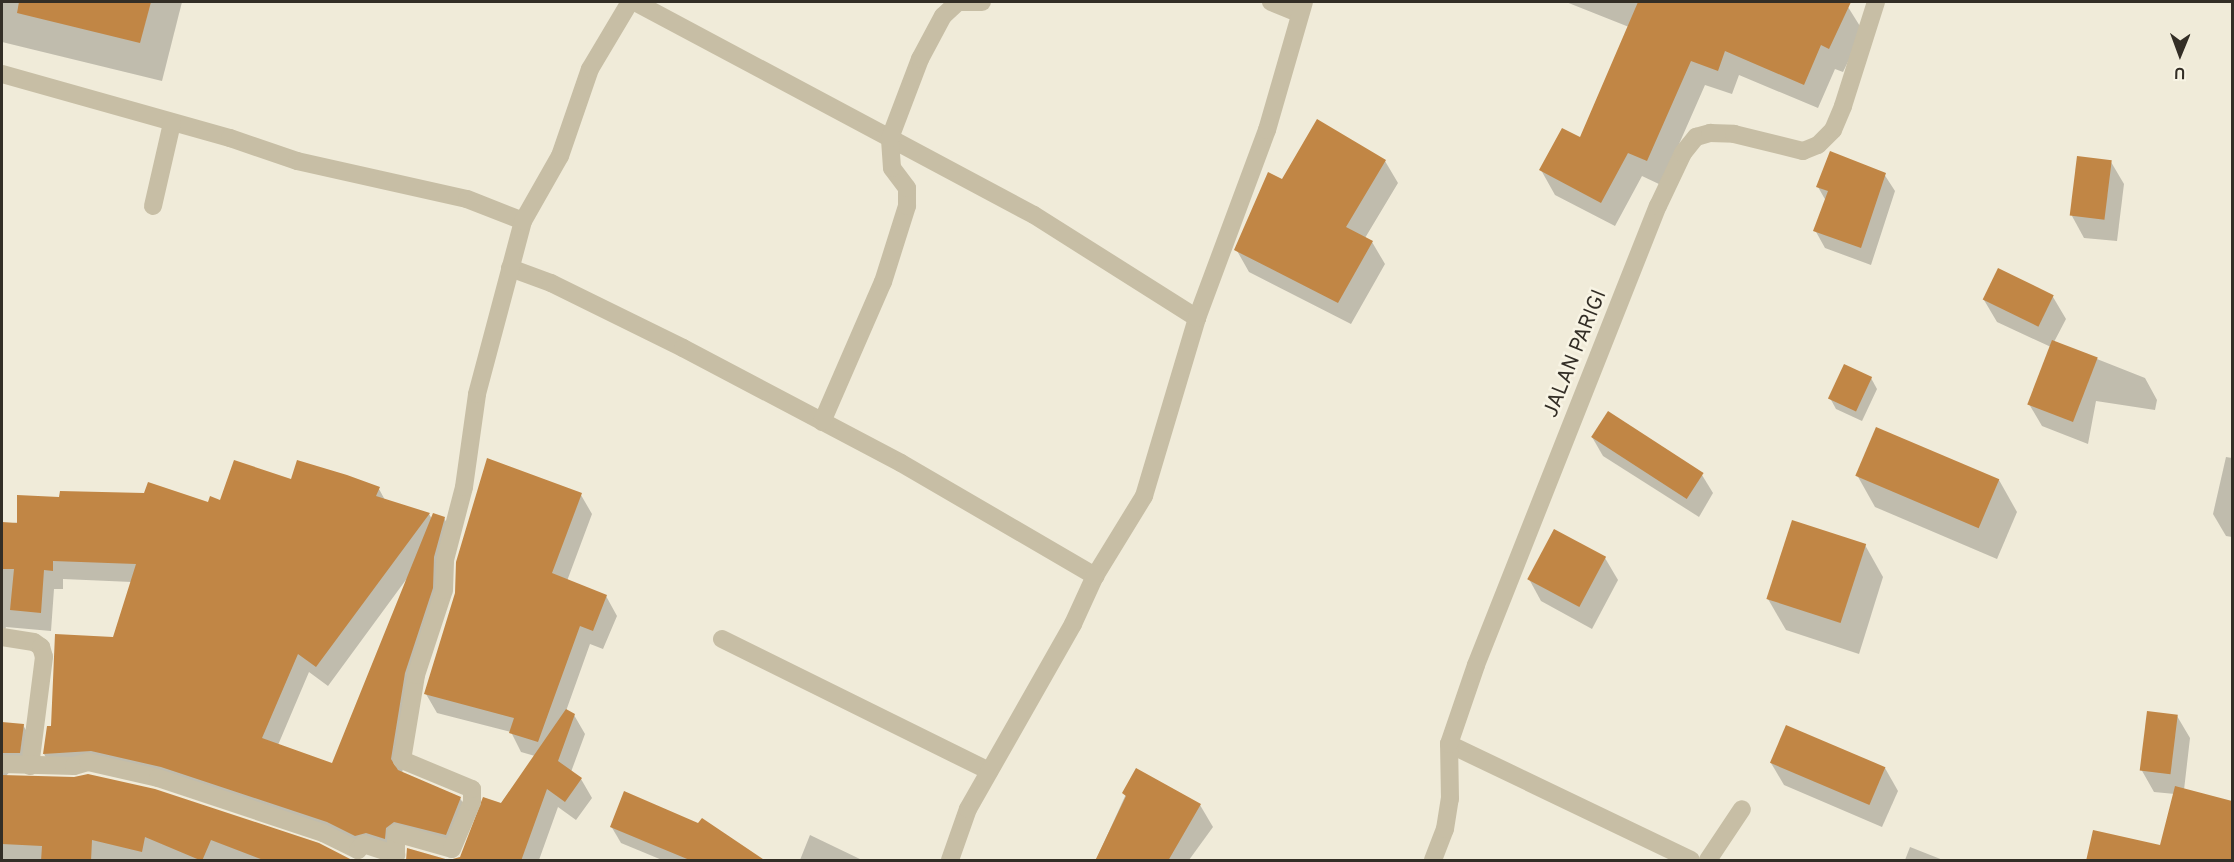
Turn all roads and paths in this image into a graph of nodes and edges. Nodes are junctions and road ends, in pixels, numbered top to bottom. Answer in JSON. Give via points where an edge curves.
{"nodes":[{"id":1,"x":633,"y":2,"type":"edge"},
{"id":2,"x":982,"y":2,"type":"edge"},
{"id":3,"x":1271,"y":2,"type":"edge"},
{"id":4,"x":1876,"y":2,"type":"edge"},
{"id":5,"x":1301,"y":7,"type":"edge"},
{"id":6,"x":2,"y":74,"type":"edge"},
{"id":7,"x":172,"y":123,"type":"junction"},
{"id":8,"x":890,"y":138,"type":"junction"},
{"id":9,"x":153,"y":206,"type":"dead end"},
{"id":10,"x":523,"y":221,"type":"junction"},
{"id":11,"x":510,"y":268,"type":"junction"},
{"id":12,"x":1197,"y":318,"type":"junction"},
{"id":13,"x":822,"y":422,"type":"junction"},
{"id":14,"x":1095,"y":576,"type":"junction"},
{"id":15,"x":2,"y":637,"type":"edge"},
{"id":16,"x":722,"y":639,"type":"dead end"},
{"id":17,"x":1449,"y":744,"type":"junction"},
{"id":18,"x":2,"y":764,"type":"edge"},
{"id":19,"x":30,"y":766,"type":"junction"},
{"id":20,"x":989,"y":771,"type":"junction"},
{"id":21,"x":1742,"y":809,"type":"dead end"},
{"id":22,"x":950,"y":861,"type":"edge"},
{"id":23,"x":1433,"y":861,"type":"edge"},
{"id":24,"x":1691,"y":861,"type":"edge"},
{"id":25,"x":1708,"y":861,"type":"edge"}],
"edges":[{"from":1,"to":8,"type":"street"},
{"from":1,"to":10,"type":"street","via":[[590,69],[560,156]]},
{"from":2,"to":8,"type":"street","via":[[958,2],[943,16],[920,59]]},
{"from":3,"to":5,"type":"street"},
{"from":4,"to":17,"type":"street","name":"JALAN PARIGI","via":[[1843,106],[1833,130],[1818,145],[1803,151],[1734,134],[1710,133],[1696,137],[1683,153],[1658,206],[1480,654]]},
{"from":5,"to":12,"type":"street","via":[[1267,130]]},
{"from":6,"to":7,"type":"street"},
{"from":7,"to":9,"type":"street"},
{"from":7,"to":10,"type":"street","via":[[297,161],[467,199]]},
{"from":8,"to":12,"type":"street","via":[[1034,215]]},
{"from":8,"to":13,"type":"street","via":[[892,168],[907,188],[907,206],[883,282]]},
{"from":10,"to":11,"type":"street"},
{"from":11,"to":13,"type":"street","via":[[550,283],[683,348]]},
{"from":11,"to":19,"type":"street","via":[[477,394],[464,487],[445,560],[444,590],[416,675],[402,760],[472,789],[472,802],[452,849],[396,833],[396,855],[363,844],[358,850],[324,833],[158,778],[88,762]]},
{"from":12,"to":14,"type":"street","via":[[1144,496]]},
{"from":13,"to":14,"type":"street","via":[[901,463]]},
{"from":14,"to":20,"type":"street","via":[[1073,624]]},
{"from":15,"to":19,"type":"street","via":[[34,642],[41,647],[44,657]]},
{"from":16,"to":20,"type":"street"},
{"from":17,"to":23,"type":"street","name":"JALAN PARIGI","via":[[1450,799],[1445,829]]},
{"from":17,"to":24,"type":"street"},
{"from":18,"to":19,"type":"street"},
{"from":20,"to":22,"type":"street","via":[[968,809]]},
{"from":21,"to":25,"type":"street"}]}
